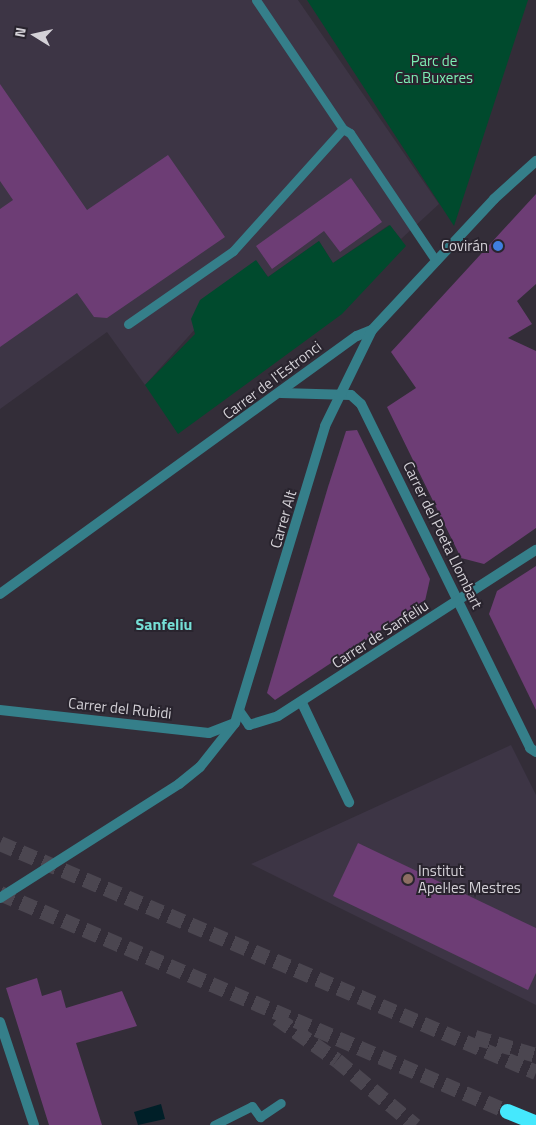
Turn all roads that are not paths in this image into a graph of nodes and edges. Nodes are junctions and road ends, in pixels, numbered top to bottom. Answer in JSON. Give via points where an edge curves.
{"nodes":[{"id":1,"x":256,"y":0,"type":"edge"},
{"id":2,"x":343,"y":129,"type":"junction"},
{"id":3,"x":536,"y":161,"type":"edge"},
{"id":4,"x":436,"y":261,"type":"junction"},
{"id":5,"x":128,"y":324,"type":"dead end"},
{"id":6,"x":372,"y":330,"type":"junction"},
{"id":7,"x":281,"y":393,"type":"junction"},
{"id":8,"x":340,"y":394,"type":"junction"},
{"id":9,"x":536,"y":550,"type":"edge"},
{"id":10,"x":0,"y":594,"type":"edge"},
{"id":11,"x":459,"y":600,"type":"junction"},
{"id":12,"x":302,"y":703,"type":"junction"},
{"id":13,"x":0,"y":710,"type":"edge"},
{"id":14,"x":240,"y":712,"type":"junction"},
{"id":15,"x":235,"y":722,"type":"junction"},
{"id":16,"x":536,"y":752,"type":"edge"},
{"id":17,"x":349,"y":802,"type":"dead end"},
{"id":18,"x":0,"y":898,"type":"edge"},
{"id":19,"x":0,"y":1022,"type":"edge"},
{"id":20,"x":281,"y":1103,"type":"dead end"},
{"id":21,"x":506,"y":1110,"type":"tunnel mouth"},
{"id":22,"x":536,"y":1123,"type":"edge"},
{"id":23,"x":34,"y":1125,"type":"edge"},
{"id":24,"x":214,"y":1125,"type":"edge"}],
"edges":[{"from":1,"to":2,"type":"lane"},
{"from":2,"to":4,"type":"lane","via":[[350,133]]},
{"from":2,"to":5,"type":"lane","via":[[233,251]]},
{"from":3,"to":4,"type":"street","name":"Carrer de l'Estronci"},
{"from":4,"to":6,"type":"street","name":"Carrer de l'Estronci"},
{"from":6,"to":7,"type":"street","name":"Carrer de l'Estronci","via":[[357,336]]},
{"from":6,"to":8,"type":"street","name":"Carrer Alt","via":[[370,342]]},
{"from":7,"to":8,"type":"street","name":"Carrer del Poeta Llombart"},
{"from":7,"to":10,"type":"street","name":"Carrer de l'Estronci"},
{"from":8,"to":11,"type":"street","name":"Carrer del Poeta Llombart","via":[[351,395],[361,404]]},
{"from":8,"to":14,"type":"street","name":"Carrer Alt","via":[[325,426]]},
{"from":9,"to":11,"type":"street","name":"Carrer de Sanfeliu"},
{"from":11,"to":12,"type":"street","name":"Carrer de Sanfeliu"},
{"from":11,"to":16,"type":"street","name":"Carrer del Poeta Llombart","via":[[530,748]]},
{"from":12,"to":14,"type":"street","name":"Carrer de Sanfeliu","via":[[257,725],[245,722]]},
{"from":12,"to":17,"type":"street"},
{"from":13,"to":15,"type":"street","name":"Carrer del Rubidi","via":[[209,733]]},
{"from":14,"to":15,"type":"street","name":"Carrer Alt"},
{"from":15,"to":18,"type":"street","via":[[200,767],[179,784]]},
{"from":19,"to":23,"type":"street"},
{"from":20,"to":24,"type":"lane","via":[[260,1116],[252,1106]]},
{"from":21,"to":22,"type":"highway"}]}
